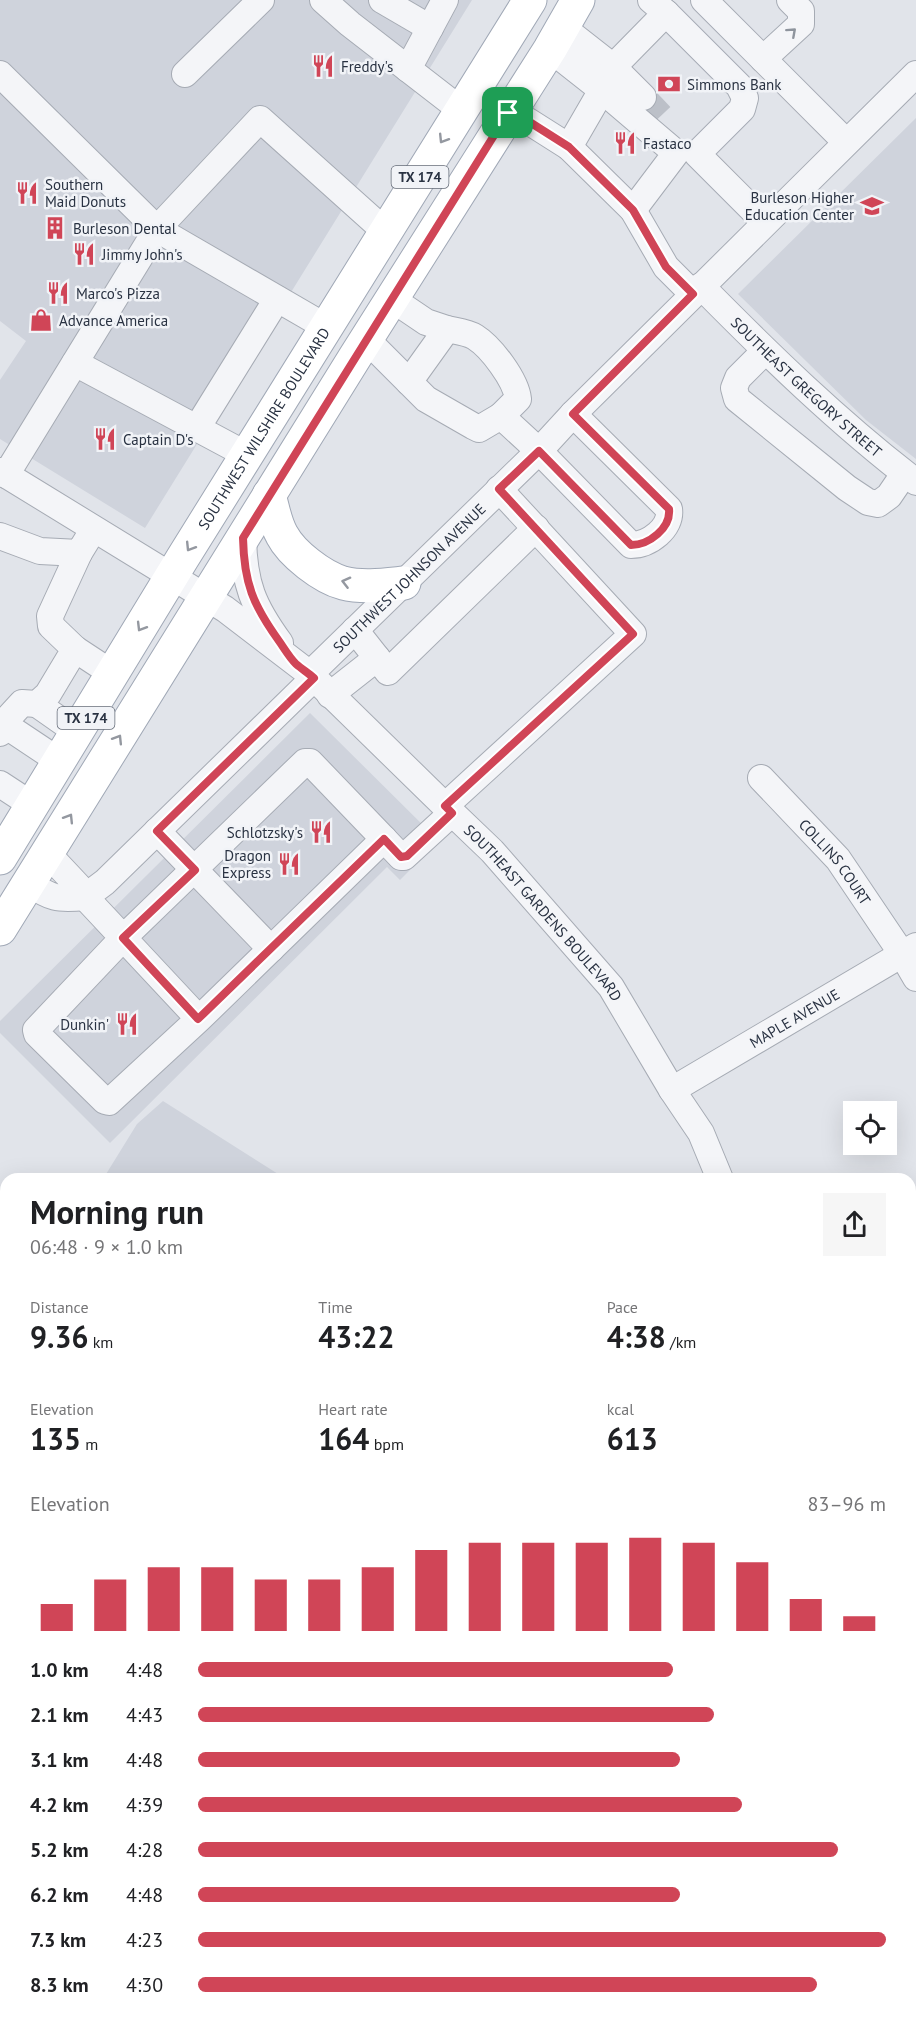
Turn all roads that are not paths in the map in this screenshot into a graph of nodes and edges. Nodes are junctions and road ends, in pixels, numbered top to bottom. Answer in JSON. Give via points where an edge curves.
{"nodes":[{"id":1,"x":261,"y":0,"type":"edge"},
{"id":2,"x":323,"y":0,"type":"edge"},
{"id":3,"x":382,"y":0,"type":"edge"},
{"id":4,"x":445,"y":0,"type":"edge"},
{"id":5,"x":530,"y":0,"type":"edge"},
{"id":6,"x":543,"y":0,"type":"edge"},
{"id":7,"x":704,"y":0,"type":"edge"},
{"id":8,"x":790,"y":0,"type":"edge"},
{"id":9,"x":658,"y":6,"type":"edge"},
{"id":10,"x":563,"y":25,"type":"edge"},
{"id":11,"x":430,"y":28,"type":"junction"},
{"id":12,"x":763,"y":58,"type":"junction"},
{"id":13,"x":408,"y":69,"type":"junction"},
{"id":14,"x":0,"y":74,"type":"edge"},
{"id":15,"x":185,"y":74,"type":"dead end"},
{"id":16,"x":916,"y":74,"type":"edge"},
{"id":17,"x":607,"y":78,"type":"junction"},
{"id":18,"x":643,"y":97,"type":"tunnel mouth"},
{"id":19,"x":461,"y":110,"type":"junction"},
{"id":20,"x":508,"y":113,"type":"junction"},
{"id":21,"x":662,"y":117,"type":"tunnel mouth"},
{"id":22,"x":846,"y":142,"type":"junction"},
{"id":23,"x":569,"y":147,"type":"junction"},
{"id":24,"x":697,"y":154,"type":"junction"},
{"id":25,"x":633,"y":210,"type":"junction"},
{"id":26,"x":765,"y":222,"type":"junction"},
{"id":27,"x":157,"y":229,"type":"junction"},
{"id":28,"x":386,"y":231,"type":"junction"},
{"id":29,"x":697,"y":290,"type":"junction"},
{"id":30,"x":277,"y":299,"type":"junction"},
{"id":31,"x":392,"y":299,"type":"junction"},
{"id":32,"x":326,"y":327,"type":"junction"},
{"id":33,"x":447,"y":329,"type":"junction"},
{"id":34,"x":366,"y":339,"type":"junction"},
{"id":35,"x":765,"y":351,"type":"junction"},
{"id":36,"x":75,"y":363,"type":"junction"},
{"id":37,"x":409,"y":382,"type":"junction"},
{"id":38,"x":573,"y":414,"type":"junction"},
{"id":39,"x":501,"y":416,"type":"junction"},
{"id":40,"x":197,"y":428,"type":"junction"},
{"id":41,"x":539,"y":451,"type":"junction"},
{"id":42,"x":247,"y":455,"type":"junction"},
{"id":43,"x":3,"y":473,"type":"edge"},
{"id":44,"x":911,"y":475,"type":"edge"},
{"id":45,"x":499,"y":489,"type":"junction"},
{"id":46,"x":269,"y":495,"type":"junction"},
{"id":47,"x":536,"y":528,"type":"junction"},
{"id":48,"x":93,"y":529,"type":"junction"},
{"id":49,"x":0,"y":536,"type":"edge"},
{"id":50,"x":243,"y":538,"type":"junction"},
{"id":51,"x":79,"y":553,"type":"junction"},
{"id":52,"x":171,"y":577,"type":"junction"},
{"id":53,"x":404,"y":583,"type":"junction"},
{"id":54,"x":206,"y":598,"type":"junction"},
{"id":55,"x":355,"y":630,"type":"junction"},
{"id":56,"x":75,"y":649,"type":"junction"},
{"id":57,"x":378,"y":658,"type":"junction"},
{"id":58,"x":112,"y":674,"type":"junction"},
{"id":59,"x":312,"y":677,"type":"junction"},
{"id":60,"x":37,"y":704,"type":"junction"},
{"id":61,"x":2,"y":729,"type":"edge"},
{"id":62,"x":77,"y":732,"type":"junction"},
{"id":63,"x":59,"y":761,"type":"junction"},
{"id":64,"x":761,"y":778,"type":"dead end"},
{"id":65,"x":0,"y":784,"type":"edge"},
{"id":66,"x":32,"y":805,"type":"junction"},
{"id":67,"x":448,"y":810,"type":"junction"},
{"id":68,"x":157,"y":831,"type":"junction"},
{"id":69,"x":384,"y":839,"type":"junction"},
{"id":70,"x":2,"y":850,"type":"edge"},
{"id":71,"x":47,"y":853,"type":"junction"},
{"id":72,"x":195,"y":870,"type":"junction"},
{"id":73,"x":28,"y":883,"type":"junction"},
{"id":74,"x":85,"y":897,"type":"junction"},
{"id":75,"x":0,"y":929,"type":"edge"},
{"id":76,"x":123,"y":938,"type":"junction"},
{"id":77,"x":271,"y":949,"type":"junction"},
{"id":78,"x":909,"y":950,"type":"edge"},
{"id":79,"x":916,"y":978,"type":"edge"},
{"id":80,"x":198,"y":1019,"type":"junction"},
{"id":81,"x":672,"y":1090,"type":"junction"},
{"id":82,"x":718,"y":1173,"type":"edge"}],
"edges":[{"from":1,"to":15,"type":"street"},
{"from":2,"to":13,"type":"street"},
{"from":3,"to":11,"type":"street"},
{"from":4,"to":11,"type":"street"},
{"from":5,"to":19,"type":"main road","name":"SOUTHWEST WILSHIRE BOULEVARD","number":"TX 174"},
{"from":6,"to":20,"type":"main road","via":[[543,15],[492,96],[494,106]]},
{"from":7,"to":12,"type":"street"},
{"from":12,"to":8,"type":"street","one_way":true,"via":[[801,24],[801,11]]},
{"from":9,"to":17,"type":"street"},
{"from":9,"to":24,"type":"street","via":[[739,86],[745,98],[742,109]]},
{"from":10,"to":17,"type":"street"},
{"from":10,"to":20,"type":"main road","number":"TX 174"},
{"from":11,"to":13,"type":"street"},
{"from":12,"to":22,"type":"street"},
{"from":13,"to":19,"type":"street"},
{"from":14,"to":27,"type":"street"},
{"from":16,"to":22,"type":"street","name":"SOUTHWEST JOHNSON AVENUE"},
{"from":17,"to":18,"type":"street"},
{"from":17,"to":23,"type":"street"},
{"from":17,"to":25,"type":"street","via":[[676,153]]},
{"from":19,"to":28,"type":"main road","name":"SOUTHWEST WILSHIRE BOULEVARD","number":"TX 174","one_way":true},
{"from":20,"to":23,"type":"street","name":"SOUTHEAST GREGORY STREET"},
{"from":20,"to":31,"type":"main road","number":"TX 174"},
{"from":21,"to":24,"type":"street"},
{"from":22,"to":26,"type":"street","name":"SOUTHWEST JOHNSON AVENUE"},
{"from":23,"to":25,"type":"street","name":"SOUTHEAST GREGORY STREET"},
{"from":24,"to":26,"type":"street"},
{"from":25,"to":29,"type":"street","name":"SOUTHEAST GREGORY STREET","via":[[666,267]]},
{"from":26,"to":29,"type":"street","name":"SOUTHWEST JOHNSON AVENUE"},
{"from":27,"to":28,"type":"street","via":[[260,119]]},
{"from":27,"to":30,"type":"street"},
{"from":27,"to":36,"type":"street"},
{"from":28,"to":32,"type":"main road","name":"SOUTHWEST WILSHIRE BOULEVARD","number":"TX 174"},
{"from":29,"to":35,"type":"street","name":"SOUTHEAST GREGORY STREET"},
{"from":29,"to":38,"type":"street","name":"SOUTHWEST JOHNSON AVENUE"},
{"from":30,"to":32,"type":"street"},
{"from":30,"to":40,"type":"street"},
{"from":31,"to":33,"type":"street","via":[[426,322]]},
{"from":31,"to":34,"type":"main road","number":"TX 174"},
{"from":32,"to":42,"type":"main road","name":"SOUTHWEST WILSHIRE BOULEVARD","number":"TX 174"},
{"from":33,"to":37,"type":"street"},
{"from":33,"to":39,"type":"street","via":[[473,335],[514,382],[518,399]]},
{"from":34,"to":37,"type":"street"},
{"from":34,"to":46,"type":"main road","number":"TX 174"},
{"from":35,"to":44,"type":"street","name":"SOUTHEAST GREGORY STREET","via":[[848,427]]},
{"from":35,"to":44,"type":"street","via":[[738,378],[734,388],[738,399],[868,502],[878,504]]},
{"from":36,"to":40,"type":"street"},
{"from":36,"to":43,"type":"street"},
{"from":37,"to":39,"type":"street","via":[[426,399],[479,429]]},
{"from":38,"to":41,"type":"street","name":"SOUTHWEST JOHNSON AVENUE"},
{"from":38,"to":41,"type":"street","via":[[669,509],[670,517],[664,527],[651,539],[631,545]]},
{"from":39,"to":41,"type":"street"},
{"from":40,"to":42,"type":"street"},
{"from":41,"to":45,"type":"street","name":"SOUTHWEST JOHNSON AVENUE"},
{"from":42,"to":52,"type":"main road","name":"SOUTHWEST WILSHIRE BOULEVARD","number":"TX 174","one_way":true},
{"from":43,"to":48,"type":"street","name":"SOUTHEAST GARDENS BOULEVARD"},
{"from":45,"to":47,"type":"street"},
{"from":45,"to":53,"type":"street","name":"SOUTHWEST JOHNSON AVENUE"},
{"from":46,"to":50,"type":"main road","number":"TX 174"},
{"from":53,"to":46,"type":"main road","one_way":true,"via":[[343,583],[309,565],[280,533]]},
{"from":47,"to":57,"type":"street","via":[[388,672]]},
{"from":47,"to":67,"type":"street","via":[[633,634]]},
{"from":48,"to":51,"type":"street"},
{"from":48,"to":52,"type":"street","name":"SOUTHEAST GARDENS BOULEVARD"},
{"from":49,"to":51,"type":"street","via":[[40,550]]},
{"from":50,"to":54,"type":"main road","number":"TX 174"},
{"from":50,"to":59,"type":"street","via":[[245,572],[256,605],[268,627]]},
{"from":51,"to":56,"type":"street","via":[[50,616],[51,626]]},
{"from":52,"to":54,"type":"street","name":"SOUTHEAST GARDENS BOULEVARD"},
{"from":52,"to":58,"type":"main road","name":"SOUTHWEST WILSHIRE BOULEVARD","number":"TX 174","one_way":true},
{"from":53,"to":55,"type":"street","name":"SOUTHWEST JOHNSON AVENUE"},
{"from":54,"to":59,"type":"street","name":"SOUTHEAST GARDENS BOULEVARD"},
{"from":71,"to":54,"type":"main road","number":"TX 174","one_way":true},
{"from":55,"to":57,"type":"street"},
{"from":55,"to":59,"type":"street","name":"SOUTHWEST JOHNSON AVENUE"},
{"from":56,"to":58,"type":"street"},
{"from":56,"to":60,"type":"street","via":[[48,694]]},
{"from":57,"to":59,"type":"street"},
{"from":58,"to":62,"type":"main road","name":"SOUTHWEST WILSHIRE BOULEVARD","number":"TX 174"},
{"from":59,"to":67,"type":"street","name":"SOUTHEAST GARDENS BOULEVARD"},
{"from":59,"to":68,"type":"street"},
{"from":60,"to":61,"type":"street","via":[[22,703]]},
{"from":60,"to":62,"type":"street"},
{"from":61,"to":63,"type":"street"},
{"from":62,"to":63,"type":"main road","name":"SOUTHWEST WILSHIRE BOULEVARD","number":"TX 174"},
{"from":63,"to":66,"type":"main road","name":"SOUTHWEST WILSHIRE BOULEVARD","number":"TX 174"},
{"from":64,"to":78,"type":"street","name":"COLLINS COURT","via":[[838,860]]},
{"from":65,"to":66,"type":"street"},
{"from":66,"to":70,"type":"main road","name":"SOUTHWEST WILSHIRE BOULEVARD","number":"TX 174"},
{"from":67,"to":69,"type":"street","via":[[404,857]]},
{"from":67,"to":81,"type":"street","name":"SOUTHEAST GARDENS BOULEVARD","via":[[492,850],[611,987]]},
{"from":68,"to":72,"type":"street"},
{"from":68,"to":74,"type":"street"},
{"from":69,"to":72,"type":"street","via":[[307,762]]},
{"from":69,"to":77,"type":"street"},
{"from":71,"to":73,"type":"main road","number":"TX 174"},
{"from":71,"to":74,"type":"street"},
{"from":72,"to":76,"type":"street"},
{"from":72,"to":77,"type":"street"},
{"from":73,"to":74,"type":"street","via":[[48,896]]},
{"from":73,"to":75,"type":"main road","number":"TX 174"},
{"from":74,"to":76,"type":"street"},
{"from":76,"to":80,"type":"street"},
{"from":76,"to":80,"type":"street","via":[[37,1027],[37,1034],[109,1102]]},
{"from":77,"to":80,"type":"street"},
{"from":78,"to":79,"type":"street","name":"COLLINS COURT"},
{"from":78,"to":81,"type":"street","name":"MAPLE AVENUE"},
{"from":81,"to":82,"type":"street","name":"SOUTHEAST GARDENS BOULEVARD","via":[[701,1133]]}]}
